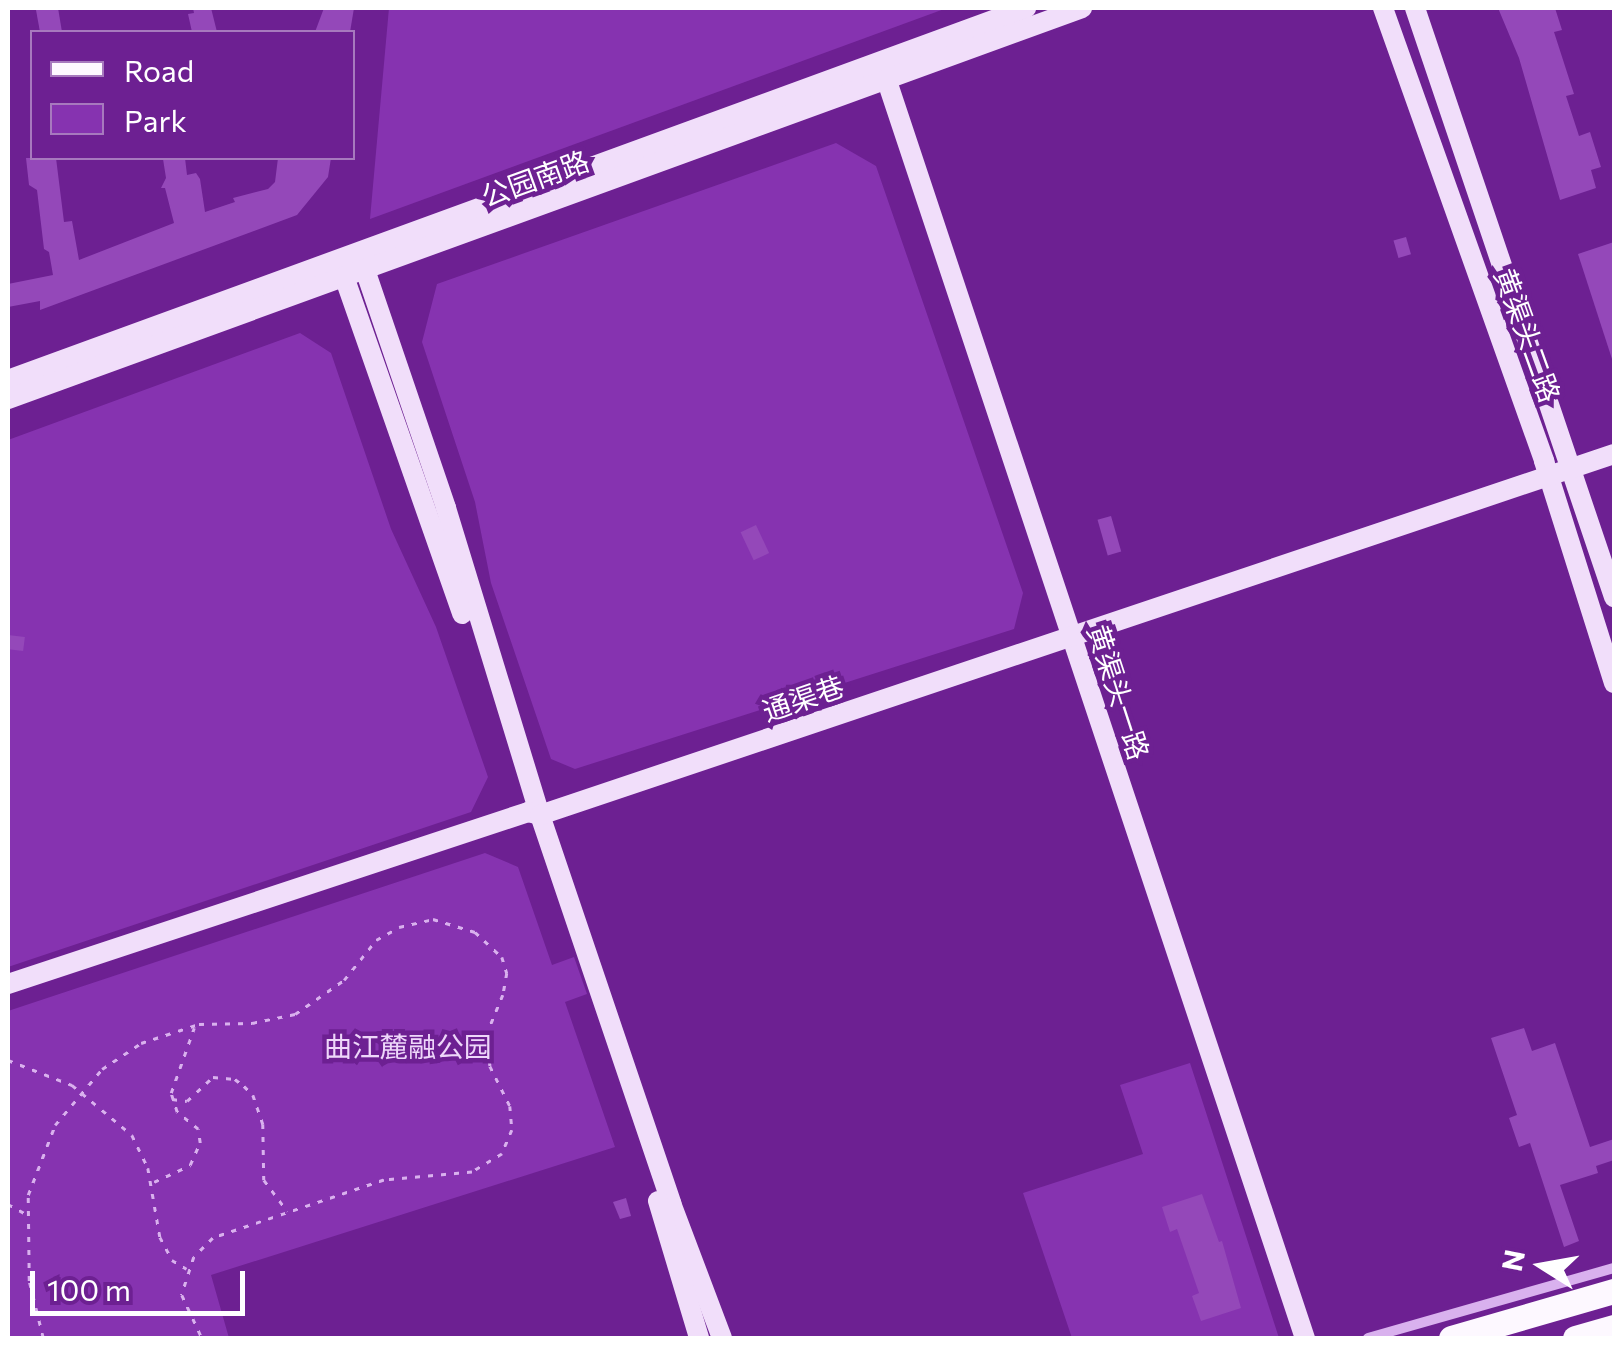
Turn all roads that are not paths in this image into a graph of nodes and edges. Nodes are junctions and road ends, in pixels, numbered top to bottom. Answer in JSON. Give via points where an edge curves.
{"nodes":[{"id":1,"x":1026,"y":8,"type":"edge"},
{"id":2,"x":1082,"y":8,"type":"edge"},
{"id":3,"x":1383,"y":8,"type":"edge"},
{"id":4,"x":1416,"y":8,"type":"edge"},
{"id":5,"x":884,"y":70,"type":"junction"},
{"id":6,"x":363,"y":262,"type":"junction"},
{"id":7,"x":342,"y":270,"type":"junction"},
{"id":8,"x":8,"y":380,"type":"edge"},
{"id":9,"x":8,"y":399,"type":"edge"},
{"id":10,"x":1614,"y":454,"type":"edge"},
{"id":11,"x":1571,"y":468,"type":"junction"},
{"id":12,"x":1548,"y":476,"type":"junction"},
{"id":13,"x":1614,"y":597,"type":"edge"},
{"id":14,"x":1072,"y":637,"type":"junction"},
{"id":15,"x":1614,"y":683,"type":"edge"},
{"id":16,"x":534,"y":814,"type":"junction"},
{"id":17,"x":8,"y":984,"type":"edge"},
{"id":18,"x":1614,"y":1268,"type":"edge"},
{"id":19,"x":1614,"y":1291,"type":"edge"},
{"id":20,"x":1614,"y":1328,"type":"edge"},
{"id":21,"x":699,"y":1338,"type":"edge"},
{"id":22,"x":722,"y":1338,"type":"edge"},
{"id":23,"x":1305,"y":1338,"type":"edge"},
{"id":24,"x":1368,"y":1338,"type":"edge"},
{"id":25,"x":1451,"y":1338,"type":"edge"},
{"id":26,"x":1574,"y":1338,"type":"edge"}],
"edges":[{"from":1,"to":5,"type":"street","name":"公园南路"},
{"from":2,"to":5,"type":"street","name":"公园南路"},
{"from":3,"to":12,"type":"street","name":"黄渠头二路"},
{"from":4,"to":11,"type":"street","name":"黄渠头二路"},
{"from":5,"to":6,"type":"street","name":"公园南路"},
{"from":5,"to":14,"type":"street","name":"黄渠头一路"},
{"from":6,"to":7,"type":"street","name":"公园南路"},
{"from":6,"to":16,"type":"street","via":[[446,508]]},
{"from":7,"to":8,"type":"street","name":"公园南路"},
{"from":7,"to":9,"type":"street","name":"公园南路"},
{"from":7,"to":16,"type":"street"},
{"from":10,"to":11,"type":"street","name":"通渠巷"},
{"from":11,"to":12,"type":"street","name":"通渠巷"},
{"from":11,"to":13,"type":"street","name":"黄渠头二路"},
{"from":12,"to":14,"type":"street","name":"通渠巷"},
{"from":12,"to":15,"type":"street","name":"黄渠头二路"},
{"from":14,"to":16,"type":"street","name":"通渠巷"},
{"from":14,"to":23,"type":"street","name":"黄渠头一路"},
{"from":16,"to":17,"type":"street","name":"通渠巷"},
{"from":16,"to":21,"type":"street"},
{"from":16,"to":22,"type":"street"},
{"from":18,"to":24,"type":"street"},
{"from":19,"to":25,"type":"main road"},
{"from":20,"to":26,"type":"main road"}]}
